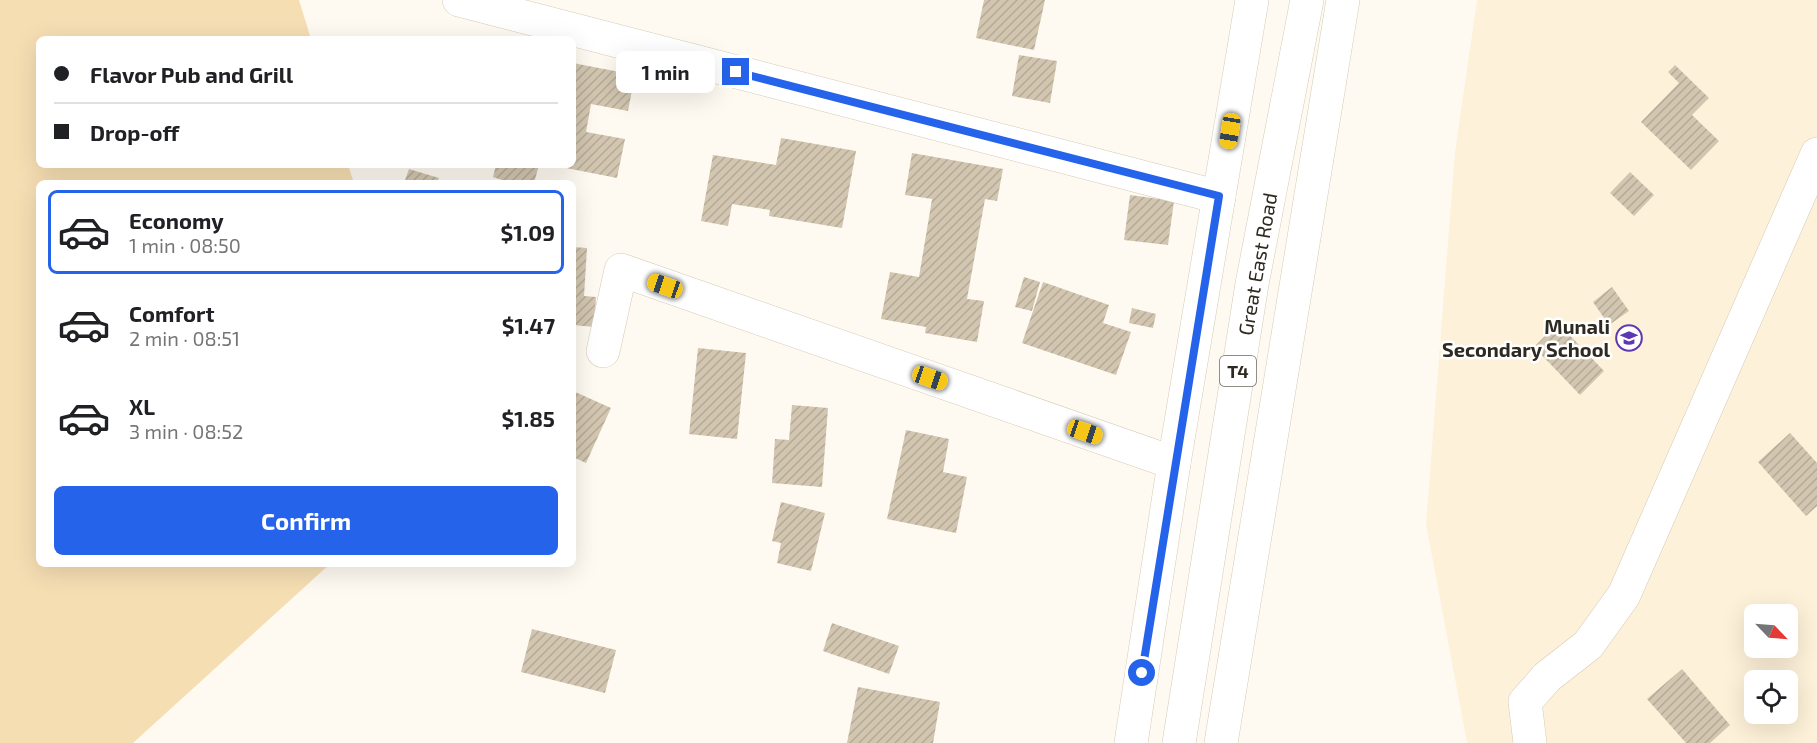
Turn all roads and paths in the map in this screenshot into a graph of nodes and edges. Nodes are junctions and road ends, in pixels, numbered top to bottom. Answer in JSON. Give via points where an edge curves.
{"nodes":[{"id":1,"x":459,"y":0,"type":"edge"},
{"id":2,"x":1252,"y":0,"type":"edge"},
{"id":3,"x":1307,"y":0,"type":"edge"},
{"id":4,"x":1344,"y":0,"type":"edge"},
{"id":5,"x":1817,"y":154,"type":"edge"},
{"id":6,"x":1219,"y":196,"type":"junction"},
{"id":7,"x":603,"y":351,"type":"dead end"},
{"id":8,"x":1174,"y":463,"type":"junction"},
{"id":9,"x":1131,"y":743,"type":"edge"},
{"id":10,"x":1179,"y":743,"type":"edge"},
{"id":11,"x":1221,"y":743,"type":"edge"},
{"id":12,"x":1530,"y":743,"type":"edge"}],
"edges":[{"from":1,"to":6,"type":"street"},
{"from":2,"to":6,"type":"street"},
{"from":3,"to":10,"type":"street","name":"Great East Road","number":"T4","via":[[1252,284]]},
{"from":4,"to":11,"type":"street","name":"Great East Road","number":"T4"},
{"from":5,"to":12,"type":"street","via":[[1624,595],[1588,645],[1547,677],[1524,702]]},
{"from":6,"to":8,"type":"street"},
{"from":7,"to":8,"type":"street","via":[[621,270]]},
{"from":8,"to":9,"type":"street"}]}
